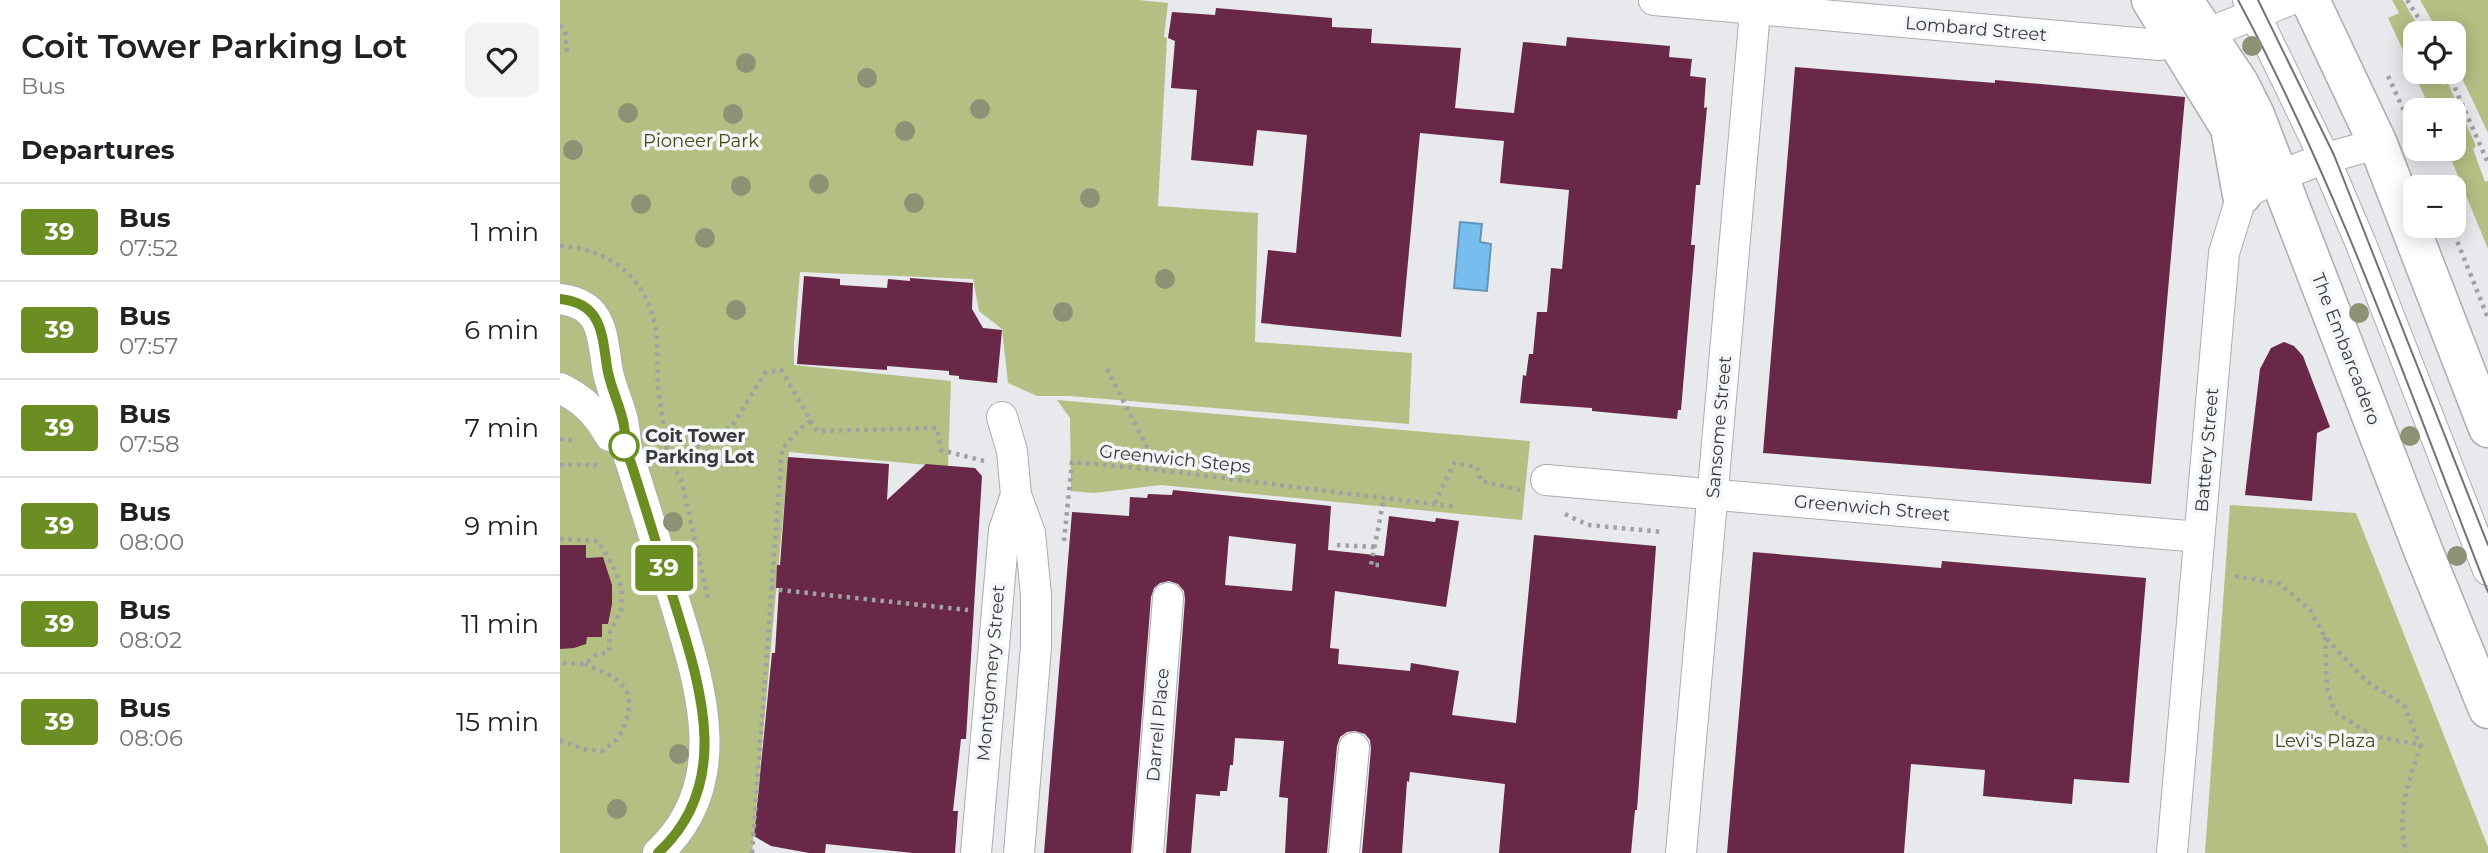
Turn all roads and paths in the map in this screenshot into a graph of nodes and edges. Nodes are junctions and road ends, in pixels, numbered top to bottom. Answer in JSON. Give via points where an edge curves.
{"nodes":[{"id":1,"x":1654,"y":0,"type":"edge"},
{"id":2,"x":2151,"y":0,"type":"edge"},
{"id":3,"x":2183,"y":0,"type":"edge"},
{"id":4,"x":2290,"y":0,"type":"edge"},
{"id":5,"x":2310,"y":0,"type":"edge"},
{"id":6,"x":2407,"y":0,"type":"edge"},
{"id":7,"x":1756,"y":5,"type":"edge"},
{"id":8,"x":2252,"y":7,"type":"edge"},
{"id":9,"x":2420,"y":21,"type":"edge"},
{"id":10,"x":560,"y":25,"type":"edge"},
{"id":11,"x":2191,"y":37,"type":"junction"},
{"id":12,"x":560,"y":51,"type":"edge"},
{"id":13,"x":2453,"y":84,"type":"edge"},
{"id":14,"x":2378,"y":144,"type":"junction"},
{"id":15,"x":2324,"y":158,"type":"junction"},
{"id":16,"x":2488,"y":163,"type":"edge"},
{"id":17,"x":2280,"y":174,"type":"junction"},
{"id":18,"x":2242,"y":195,"type":"junction"},
{"id":19,"x":2456,"y":238,"type":"edge"},
{"id":20,"x":560,"y":246,"type":"edge"},
{"id":21,"x":560,"y":299,"type":"edge"},
{"id":22,"x":2488,"y":318,"type":"edge"},
{"id":23,"x":1107,"y":369,"type":"dead end"},
{"id":24,"x":560,"y":388,"type":"edge"},
{"id":25,"x":1002,"y":417,"type":"dead end"},
{"id":26,"x":811,"y":421,"type":"junction"},
{"id":27,"x":2488,"y":428,"type":"edge"},
{"id":28,"x":617,"y":441,"type":"junction"},
{"id":29,"x":667,"y":459,"type":"junction"},
{"id":30,"x":655,"y":461,"type":"dead end"},
{"id":31,"x":591,"y":464,"type":"dead end"},
{"id":32,"x":560,"y":465,"type":"edge"},
{"id":33,"x":1158,"y":470,"type":"junction"},
{"id":34,"x":1015,"y":482,"type":"junction"},
{"id":35,"x":1534,"y":485,"type":"joint"},
{"id":36,"x":1713,"y":494,"type":"junction"},
{"id":37,"x":1384,"y":497,"type":"junction"},
{"id":38,"x":1435,"y":503,"type":"junction"},
{"id":39,"x":1457,"y":508,"type":"dead end"},
{"id":40,"x":1557,"y":510,"type":"dead end"},
{"id":41,"x":1663,"y":532,"type":"dead end"},
{"id":42,"x":2199,"y":537,"type":"junction"},
{"id":43,"x":560,"y":539,"type":"edge"},
{"id":44,"x":1064,"y":542,"type":"dead end"},
{"id":45,"x":1337,"y":545,"type":"dead end"},
{"id":46,"x":1375,"y":547,"type":"junction"},
{"id":47,"x":1362,"y":564,"type":"dead end"},
{"id":48,"x":1371,"y":565,"type":"junction"},
{"id":49,"x":1380,"y":565,"type":"dead end"},
{"id":50,"x":2488,"y":570,"type":"edge"},
{"id":51,"x":2235,"y":576,"type":"dead end"},
{"id":52,"x":771,"y":587,"type":"junction"},
{"id":53,"x":1168,"y":598,"type":"dead end"},
{"id":54,"x":996,"y":614,"type":"junction"},
{"id":55,"x":2325,"y":637,"type":"junction"},
{"id":56,"x":560,"y":663,"type":"edge"},
{"id":57,"x":585,"y":664,"type":"junction"},
{"id":58,"x":2488,"y":709,"type":"edge"},
{"id":59,"x":560,"y":740,"type":"edge"},
{"id":60,"x":2421,"y":746,"type":"junction"},
{"id":61,"x":1354,"y":748,"type":"dead end"},
{"id":62,"x":659,"y":853,"type":"edge"},
{"id":63,"x":752,"y":853,"type":"edge"},
{"id":64,"x":976,"y":853,"type":"edge"},
{"id":65,"x":1019,"y":853,"type":"edge"},
{"id":66,"x":1148,"y":853,"type":"edge"},
{"id":67,"x":1344,"y":853,"type":"edge"},
{"id":68,"x":1681,"y":853,"type":"edge"},
{"id":69,"x":2172,"y":853,"type":"edge"},
{"id":70,"x":2406,"y":853,"type":"edge"}],
"edges":[{"from":1,"to":7,"type":"street","name":"Lombard Street"},
{"from":2,"to":11,"type":"main road"},
{"from":3,"to":11,"type":"main road","name":"The Embarcadero"},
{"from":4,"to":8,"type":"street","name":"Lombard Street"},
{"from":5,"to":14,"type":"main road"},
{"from":6,"to":9,"type":"path"},
{"from":7,"to":11,"type":"street","name":"Lombard Street","via":[[2160,45]]},
{"from":7,"to":36,"type":"street","name":"Sansome Street"},
{"from":8,"to":11,"type":"street","name":"Lombard Street"},
{"from":8,"to":15,"type":"street"},
{"from":10,"to":12,"type":"path","via":[[568,50]]},
{"from":11,"to":17,"type":"main road","name":"The Embarcadero","via":[[2239,83]]},
{"from":11,"to":18,"type":"main road","via":[[2230,128]]},
{"from":13,"to":16,"type":"path"},
{"from":14,"to":15,"type":"street"},
{"from":14,"to":27,"type":"main road"},
{"from":15,"to":17,"type":"street"},
{"from":15,"to":50,"type":"street"},
{"from":17,"to":18,"type":"street"},
{"from":17,"to":58,"type":"main road","name":"The Embarcadero"},
{"from":18,"to":42,"type":"street","name":"Battery Street","via":[[2224,253]]},
{"from":19,"to":22,"type":"path"},
{"from":20,"to":29,"type":"path","via":[[610,258],[640,285],[650,304]]},
{"from":21,"to":28,"type":"street","via":[[581,304],[597,320],[624,426]]},
{"from":23,"to":33,"type":"path"},
{"from":24,"to":28,"type":"street","via":[[589,405]]},
{"from":25,"to":34,"type":"street","name":"Montgomery Street"},
{"from":26,"to":29,"type":"path","via":[[782,370],[765,373],[732,426]]},
{"from":26,"to":34,"type":"path","via":[[817,430],[937,428],[941,450]]},
{"from":26,"to":52,"type":"path","via":[[782,449]]},
{"from":28,"to":62,"type":"street","via":[[631,463],[703,707],[705,758],[692,805]]},
{"from":29,"to":30,"type":"path"},
{"from":31,"to":32,"type":"path"},
{"from":33,"to":37,"type":"path","name":"Greenwich Steps"},
{"from":33,"to":44,"type":"path","name":"Greenwich Steps","via":[[1072,462]]},
{"from":34,"to":54,"type":"street","name":"Montgomery Street","via":[[1003,530]]},
{"from":34,"to":65,"type":"street","name":"Montgomery Street","via":[[1030,533],[1037,622]]},
{"from":35,"to":36,"type":"street","name":"Greenwich Street"},
{"from":35,"to":38,"type":"path","via":[[1481,481],[1477,467],[1454,463]]},
{"from":36,"to":42,"type":"street","name":"Greenwich Street"},
{"from":36,"to":68,"type":"street","name":"Sansome Street"},
{"from":37,"to":38,"type":"path","name":"Greenwich Steps"},
{"from":37,"to":46,"type":"path"},
{"from":38,"to":39,"type":"path","name":"Greenwich Steps"},
{"from":40,"to":41,"type":"path","via":[[1588,525]]},
{"from":42,"to":69,"type":"street","name":"Battery Street"},
{"from":43,"to":57,"type":"path","via":[[598,541],[622,589],[609,652],[595,655]]},
{"from":45,"to":46,"type":"path"},
{"from":46,"to":48,"type":"path"},
{"from":47,"to":48,"type":"path"},
{"from":48,"to":49,"type":"path"},
{"from":51,"to":55,"type":"path","via":[[2280,584],[2310,610]]},
{"from":52,"to":54,"type":"path"},
{"from":52,"to":63,"type":"path"},
{"from":53,"to":66,"type":"street","name":"Darrell Place"},
{"from":54,"to":64,"type":"street","name":"Montgomery Street"},
{"from":55,"to":60,"type":"path","via":[[2366,681],[2404,705]]},
{"from":55,"to":60,"type":"path","via":[[2327,688],[2335,712],[2373,736]]},
{"from":56,"to":57,"type":"path"},
{"from":57,"to":59,"type":"path","via":[[625,688],[629,705],[625,725],[602,751],[582,750]]},
{"from":60,"to":70,"type":"path","via":[[2402,801]]},
{"from":61,"to":67,"type":"street"}]}
